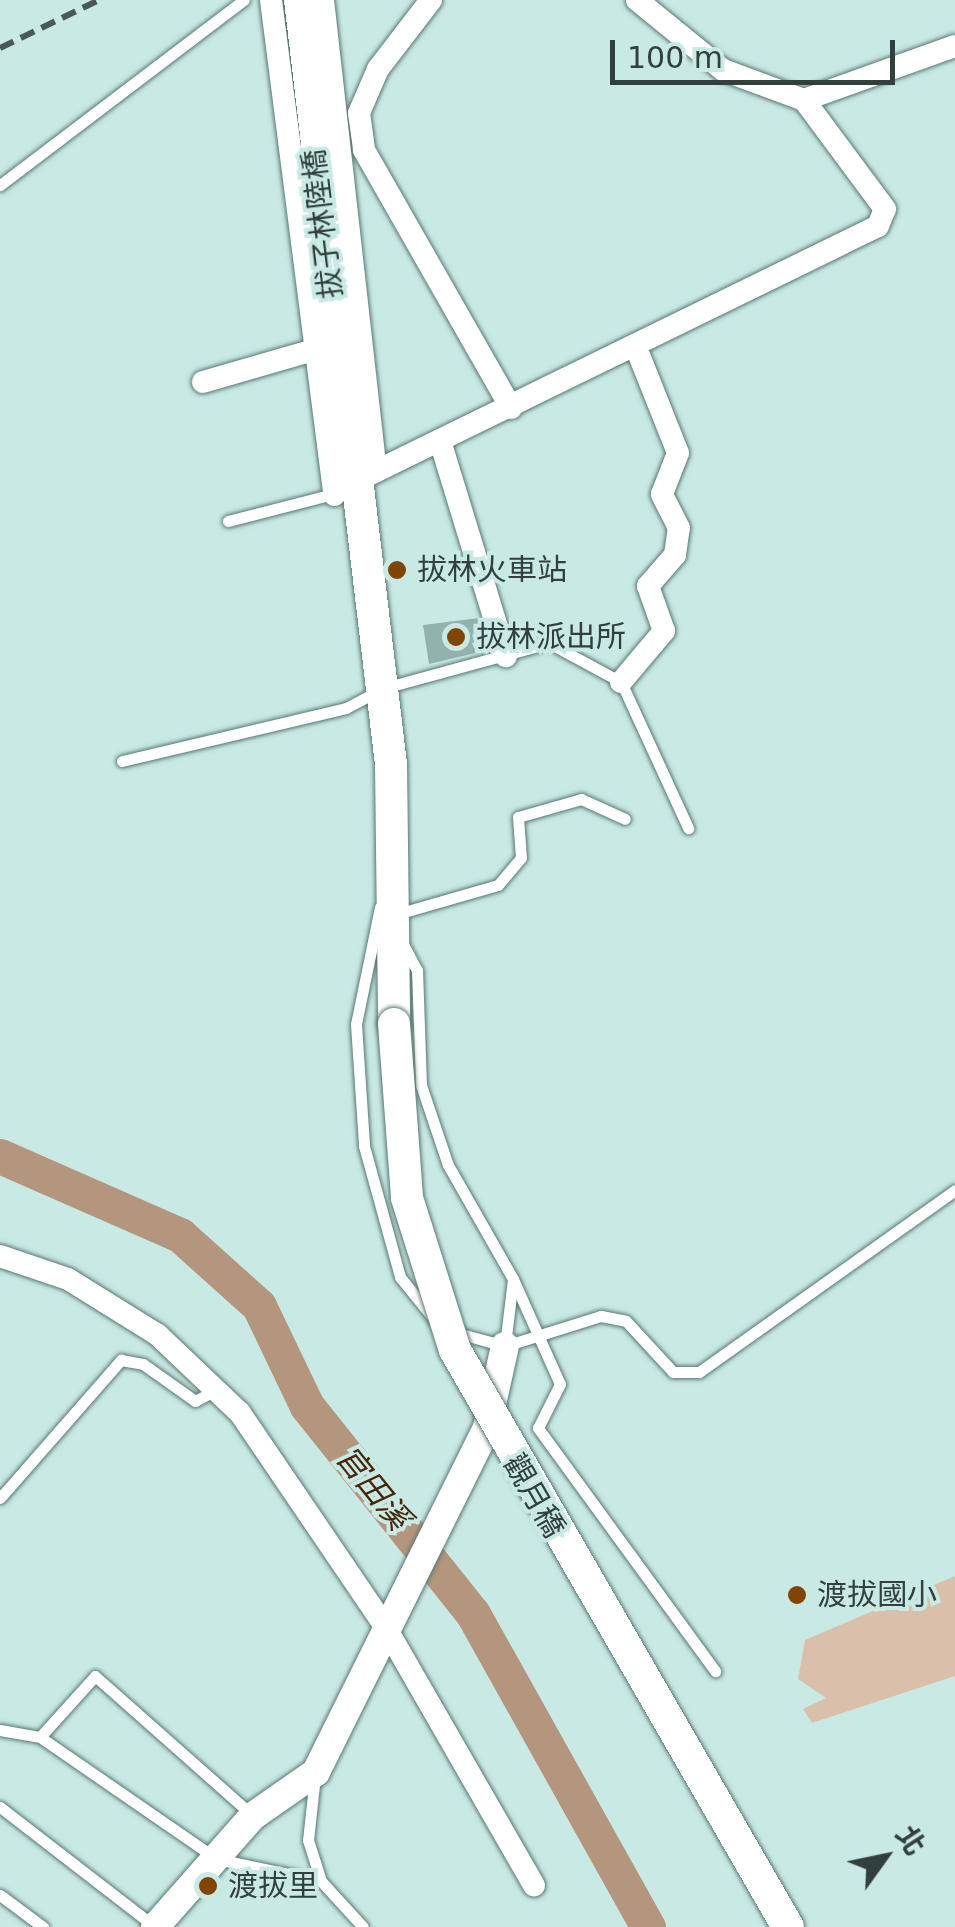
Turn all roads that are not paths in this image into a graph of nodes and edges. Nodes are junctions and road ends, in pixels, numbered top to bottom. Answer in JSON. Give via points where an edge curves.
{"nodes":[{"id":1,"x":244,"y":0,"type":"edge"},
{"id":2,"x":271,"y":0,"type":"edge"},
{"id":3,"x":300,"y":0,"type":"edge"},
{"id":4,"x":322,"y":0,"type":"edge"},
{"id":5,"x":431,"y":0,"type":"edge"},
{"id":6,"x":637,"y":0,"type":"edge"},
{"id":7,"x":955,"y":46,"type":"edge"},
{"id":8,"x":804,"y":100,"type":"junction"},
{"id":9,"x":0,"y":185,"type":"edge"},
{"id":10,"x":635,"y":345,"type":"junction"},
{"id":11,"x":314,"y":350,"type":"junction"},
{"id":12,"x":203,"y":382,"type":"dead end"},
{"id":13,"x":511,"y":408,"type":"junction"},
{"id":14,"x":441,"y":444,"type":"junction"},
{"id":15,"x":355,"y":483,"type":"junction"},
{"id":16,"x":228,"y":521,"type":"dead end"},
{"id":17,"x":506,"y":656,"type":"junction"},
{"id":18,"x":621,"y":682,"type":"junction"},
{"id":19,"x":384,"y":688,"type":"junction"},
{"id":20,"x":122,"y":761,"type":"dead end"},
{"id":21,"x":625,"y":819,"type":"dead end"},
{"id":22,"x":688,"y":828,"type":"dead end"},
{"id":23,"x":386,"y":878,"type":"junction"},
{"id":24,"x":389,"y":917,"type":"junction"},
{"id":25,"x":955,"y":1190,"type":"edge"},
{"id":26,"x":0,"y":1256,"type":"edge"},
{"id":27,"x":513,"y":1279,"type":"junction"},
{"id":28,"x":544,"y":1340,"type":"junction"},
{"id":29,"x":505,"y":1346,"type":"junction"},
{"id":30,"x":214,"y":1391,"type":"junction"},
{"id":31,"x":0,"y":1498,"type":"edge"},
{"id":32,"x":386,"y":1628,"type":"junction"},
{"id":33,"x":715,"y":1671,"type":"dead end"},
{"id":34,"x":0,"y":1730,"type":"edge"},
{"id":35,"x":40,"y":1736,"type":"junction"},
{"id":36,"x":316,"y":1772,"type":"junction"},
{"id":37,"x":0,"y":1808,"type":"edge"},
{"id":38,"x":253,"y":1816,"type":"junction"},
{"id":39,"x":217,"y":1859,"type":"junction"},
{"id":40,"x":320,"y":1881,"type":"junction"},
{"id":41,"x":534,"y":1884,"type":"dead end"},
{"id":42,"x":0,"y":1895,"type":"edge"},
{"id":43,"x":43,"y":1927,"type":"edge"},
{"id":44,"x":155,"y":1927,"type":"edge"},
{"id":45,"x":363,"y":1927,"type":"edge"},
{"id":46,"x":788,"y":1927,"type":"edge"}],
"edges":[{"from":1,"to":9,"type":"lane"},
{"from":2,"to":11,"type":"street"},
{"from":3,"to":15,"type":"main road","name":"拔子林陸橋"},
{"from":4,"to":15,"type":"street"},
{"from":5,"to":13,"type":"street","via":[[378,69],[359,113],[364,150]]},
{"from":6,"to":8,"type":"street","via":[[723,70]]},
{"from":7,"to":8,"type":"street"},
{"from":8,"to":10,"type":"street","via":[[885,209],[878,226]]},
{"from":10,"to":13,"type":"street"},
{"from":10,"to":18,"type":"street","via":[[678,453],[662,494],[679,528],[675,555],[648,586],[664,631]]},
{"from":11,"to":12,"type":"street"},
{"from":11,"to":15,"type":"street"},
{"from":13,"to":14,"type":"street"},
{"from":14,"to":15,"type":"street"},
{"from":14,"to":17,"type":"street"},
{"from":15,"to":16,"type":"lane"},
{"from":15,"to":19,"type":"main road","name":"拔子林陸橋"},
{"from":17,"to":18,"type":"lane","via":[[548,642]]},
{"from":17,"to":19,"type":"lane"},
{"from":18,"to":22,"type":"lane"},
{"from":19,"to":20,"type":"lane","via":[[346,708]]},
{"from":19,"to":23,"type":"main road","name":"觀月穚","via":[[393,830]]},
{"from":21,"to":24,"type":"lane","via":[[581,799],[518,817],[520,858],[498,885]]},
{"from":23,"to":24,"type":"main road","name":"觀月穚"},
{"from":23,"to":29,"type":"lane","via":[[356,1024],[364,1146],[400,1278],[460,1336]]},
{"from":24,"to":27,"type":"lane","via":[[417,970],[421,1085],[448,1165]]},
{"from":24,"to":46,"type":"main road","name":"觀月穚","bridge":true,"via":[[407,1198],[455,1350]]},
{"from":25,"to":28,"type":"lane","via":[[699,1372],[673,1372],[626,1321],[602,1316]]},
{"from":26,"to":30,"type":"street","via":[[68,1278],[143,1325]]},
{"from":27,"to":28,"type":"lane"},
{"from":27,"to":29,"type":"lane"},
{"from":28,"to":29,"type":"lane"},
{"from":28,"to":33,"type":"lane","via":[[560,1384],[538,1428]]},
{"from":29,"to":32,"type":"street","via":[[486,1428]]},
{"from":30,"to":31,"type":"lane","via":[[195,1401],[143,1364],[121,1360]]},
{"from":30,"to":32,"type":"street","via":[[287,1472]]},
{"from":32,"to":36,"type":"street"},
{"from":32,"to":41,"type":"street"},
{"from":34,"to":35,"type":"lane"},
{"from":35,"to":38,"type":"lane","via":[[94,1676]]},
{"from":35,"to":39,"type":"lane"},
{"from":36,"to":38,"type":"street"},
{"from":36,"to":40,"type":"lane","via":[[308,1840]]},
{"from":37,"to":44,"type":"lane"},
{"from":38,"to":39,"type":"street"},
{"from":39,"to":40,"type":"lane"},
{"from":39,"to":44,"type":"street"},
{"from":40,"to":45,"type":"lane"},
{"from":42,"to":43,"type":"lane"}]}
